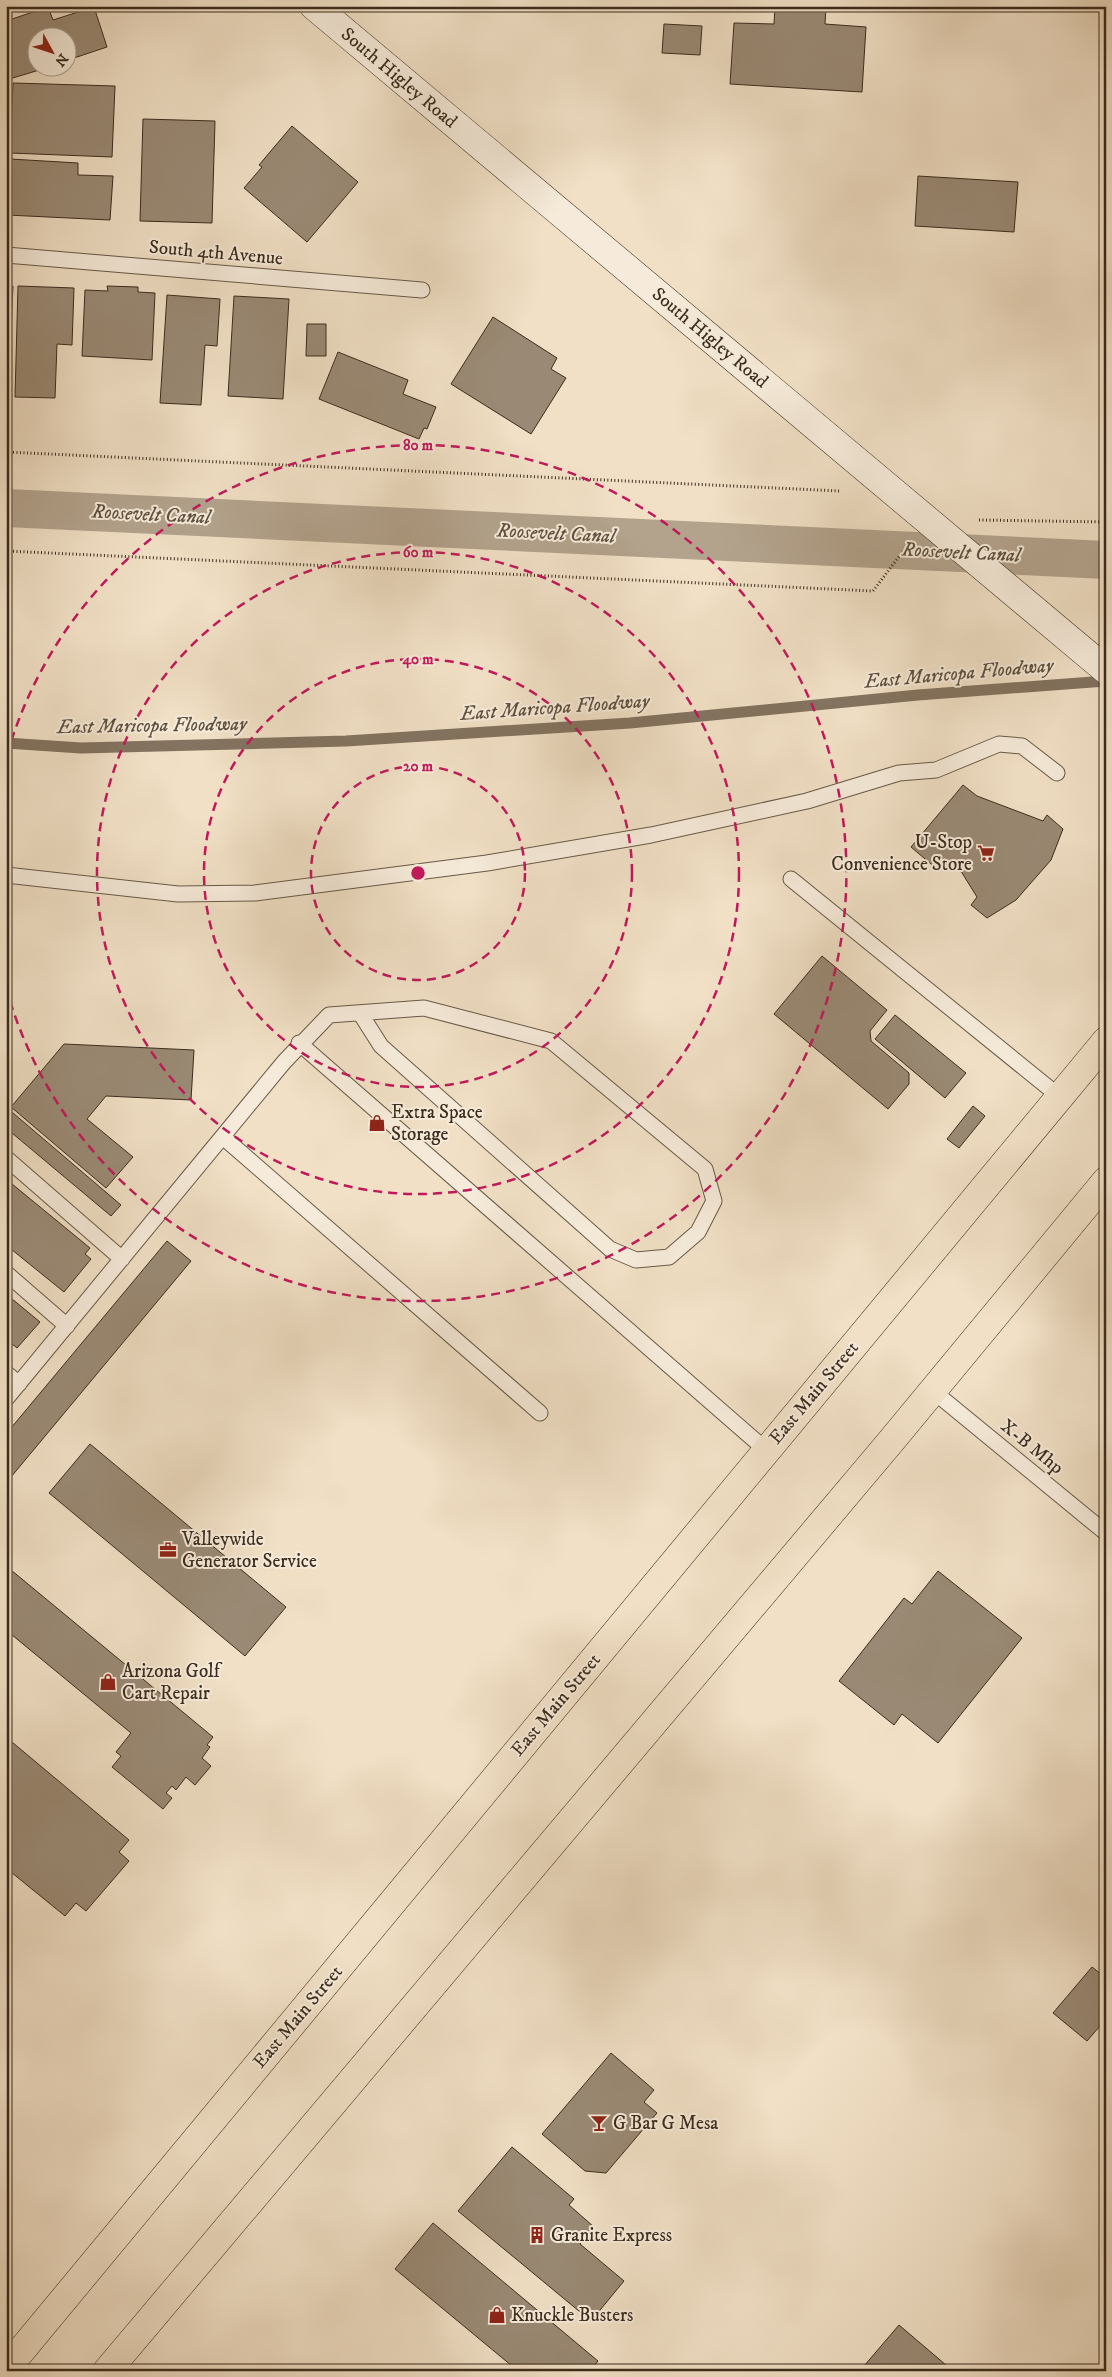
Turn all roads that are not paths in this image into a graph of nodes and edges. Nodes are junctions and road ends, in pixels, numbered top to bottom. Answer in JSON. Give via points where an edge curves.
{"nodes":[{"id":1,"x":314,"y":6,"type":"edge"},
{"id":2,"x":6,"y":255,"type":"edge"},
{"id":3,"x":422,"y":290,"type":"dead end"},
{"id":4,"x":1106,"y":670,"type":"edge"},
{"id":5,"x":1057,"y":773,"type":"dead end"},
{"id":6,"x":6,"y":875,"type":"edge"},
{"id":7,"x":791,"y":879,"type":"dead end"},
{"id":8,"x":360,"y":1012,"type":"junction"},
{"id":9,"x":1106,"y":1041,"type":"edge"},
{"id":10,"x":299,"y":1043,"type":"junction"},
{"id":11,"x":1060,"y":1097,"type":"junction"},
{"id":12,"x":223,"y":1136,"type":"junction"},
{"id":13,"x":6,"y":1158,"type":"edge"},
{"id":14,"x":1106,"y":1181,"type":"edge"},
{"id":15,"x":122,"y":1259,"type":"junction"},
{"id":16,"x":6,"y":1273,"type":"edge"},
{"id":17,"x":67,"y":1326,"type":"junction"},
{"id":18,"x":6,"y":1373,"type":"edge"},
{"id":19,"x":19,"y":1384,"type":"junction"},
{"id":20,"x":933,"y":1391,"type":"junction"},
{"id":21,"x":6,"y":1400,"type":"edge"},
{"id":22,"x":540,"y":1412,"type":"dead end"},
{"id":23,"x":766,"y":1450,"type":"junction"},
{"id":24,"x":1106,"y":1533,"type":"edge"},
{"id":25,"x":6,"y":2369,"type":"edge"},
{"id":26,"x":107,"y":2371,"type":"edge"}],
"edges":[{"from":1,"to":4,"type":"main road","name":"South Higley Road"},
{"from":2,"to":3,"type":"lane","name":"South 4th Avenue"},
{"from":5,"to":6,"type":"lane","via":[[1022,746],[998,744],[936,770],[899,773],[807,801],[651,835],[486,863],[255,893],[178,894]]},
{"from":7,"to":11,"type":"lane"},
{"from":8,"to":8,"type":"lane","via":[[424,1008],[551,1041],[705,1170],[714,1201],[698,1232],[669,1257],[636,1260],[610,1249],[381,1046]]},
{"from":8,"to":10,"type":"lane","via":[[328,1015]]},
{"from":9,"to":11,"type":"main road","name":"East Main Street"},
{"from":10,"to":12,"type":"lane"},
{"from":10,"to":23,"type":"lane"},
{"from":11,"to":23,"type":"main road","name":"East Main Street"},
{"from":12,"to":15,"type":"lane"},
{"from":12,"to":22,"type":"lane"},
{"from":13,"to":15,"type":"lane"},
{"from":14,"to":20,"type":"main road"},
{"from":15,"to":17,"type":"lane"},
{"from":16,"to":17,"type":"lane"},
{"from":17,"to":19,"type":"lane"},
{"from":18,"to":19,"type":"lane"},
{"from":19,"to":21,"type":"lane"},
{"from":20,"to":24,"type":"lane","name":"X-B Mhp"},
{"from":20,"to":26,"type":"main road"},
{"from":23,"to":25,"type":"main road","name":"East Main Street"}]}
